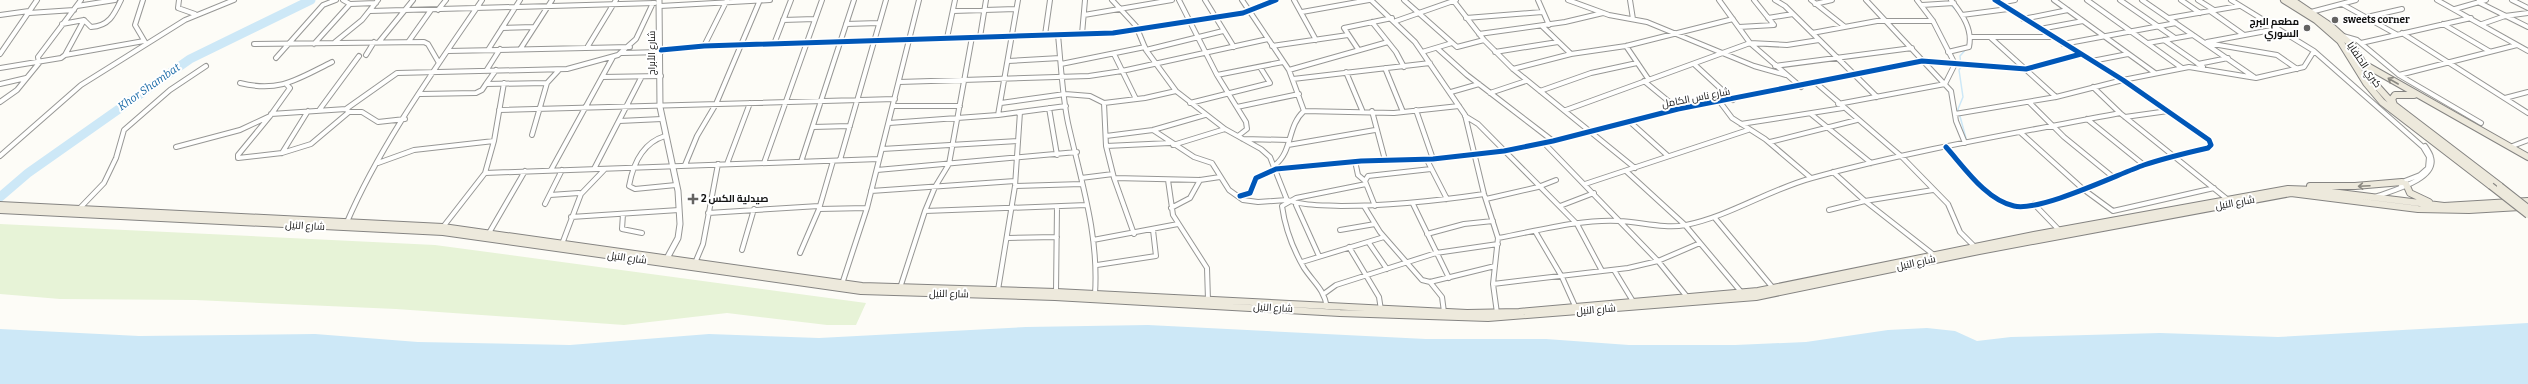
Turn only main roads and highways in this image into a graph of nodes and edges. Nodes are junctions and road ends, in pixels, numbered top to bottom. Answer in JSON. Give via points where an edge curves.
{"nodes":[{"id":1,"x":2284,"y":0,"type":"edge"},
{"id":2,"x":2292,"y":0,"type":"edge"},
{"id":3,"x":2364,"y":64,"type":"junction"},
{"id":4,"x":2423,"y":98,"type":"junction"},
{"id":5,"x":2392,"y":107,"type":"junction"},
{"id":6,"x":2528,"y":157,"type":"edge"},
{"id":7,"x":2281,"y":190,"type":"junction"},
{"id":8,"x":2528,"y":201,"type":"edge"},
{"id":9,"x":0,"y":205,"type":"edge"},
{"id":10,"x":2444,"y":206,"type":"junction"},
{"id":11,"x":2528,"y":207,"type":"edge"},
{"id":12,"x":12,"y":208,"type":"junction"},
{"id":13,"x":0,"y":210,"type":"edge"},
{"id":14,"x":216,"y":215,"type":"junction"},
{"id":15,"x":2528,"y":215,"type":"edge"},
{"id":16,"x":211,"y":221,"type":"junction"},
{"id":17,"x":665,"y":261,"type":"junction"},
{"id":18,"x":1635,"y":304,"type":"junction"},
{"id":19,"x":1340,"y":310,"type":"junction"}],
"edges":[{"from":1,"to":5,"type":"main road","via":[[2316,20],[2340,41],[2366,83]]},
{"from":2,"to":3,"type":"main road","name":"كبري الحلفايا","via":[[2343,36]]},
{"from":4,"to":3,"type":"main road","one_way":true},
{"from":3,"to":5,"type":"main road","name":"كبري الحلفايا"},
{"from":4,"to":5,"type":"main road","via":[[2412,94],[2399,94],[2393,96]]},
{"from":4,"to":6,"type":"main road"},
{"from":5,"to":11,"type":"main road","bridge":true},
{"from":5,"to":15,"type":"main road","bridge":true},
{"from":7,"to":10,"type":"main road","name":"شارع النيل","via":[[2306,189]]},
{"from":10,"to":7,"type":"main road","one_way":true,"via":[[2416,197],[2403,184],[2297,185]]},
{"from":7,"to":18,"type":"main road","name":"شارع النيل","via":[[1772,288]]},
{"from":8,"to":10,"type":"main road","name":"شارع النيل"},
{"from":9,"to":12,"type":"main road"},
{"from":11,"to":18,"type":"main road","name":"شارع النيل","via":[[2449,211],[2312,194],[2277,195],[1935,259],[1761,296]]},
{"from":12,"to":13,"type":"main road"},
{"from":12,"to":14,"type":"main road","name":"شارع النيل"},
{"from":12,"to":16,"type":"main road","name":"شارع النيل"},
{"from":14,"to":16,"type":"main road"},
{"from":14,"to":17,"type":"main road","name":"شارع النيل","via":[[443,227]]},
{"from":16,"to":17,"type":"main road","name":"شارع النيل","via":[[442,232]]},
{"from":17,"to":19,"type":"main road","name":"شارع النيل","via":[[842,284],[1095,294],[1327,307]]},
{"from":17,"to":19,"type":"main road","name":"شارع النيل","via":[[861,291]]},
{"from":18,"to":19,"type":"main road","name":"شارع النيل","via":[[1497,313]]},
{"from":18,"to":19,"type":"main road","name":"شارع النيل","via":[[1488,318]]}]}
